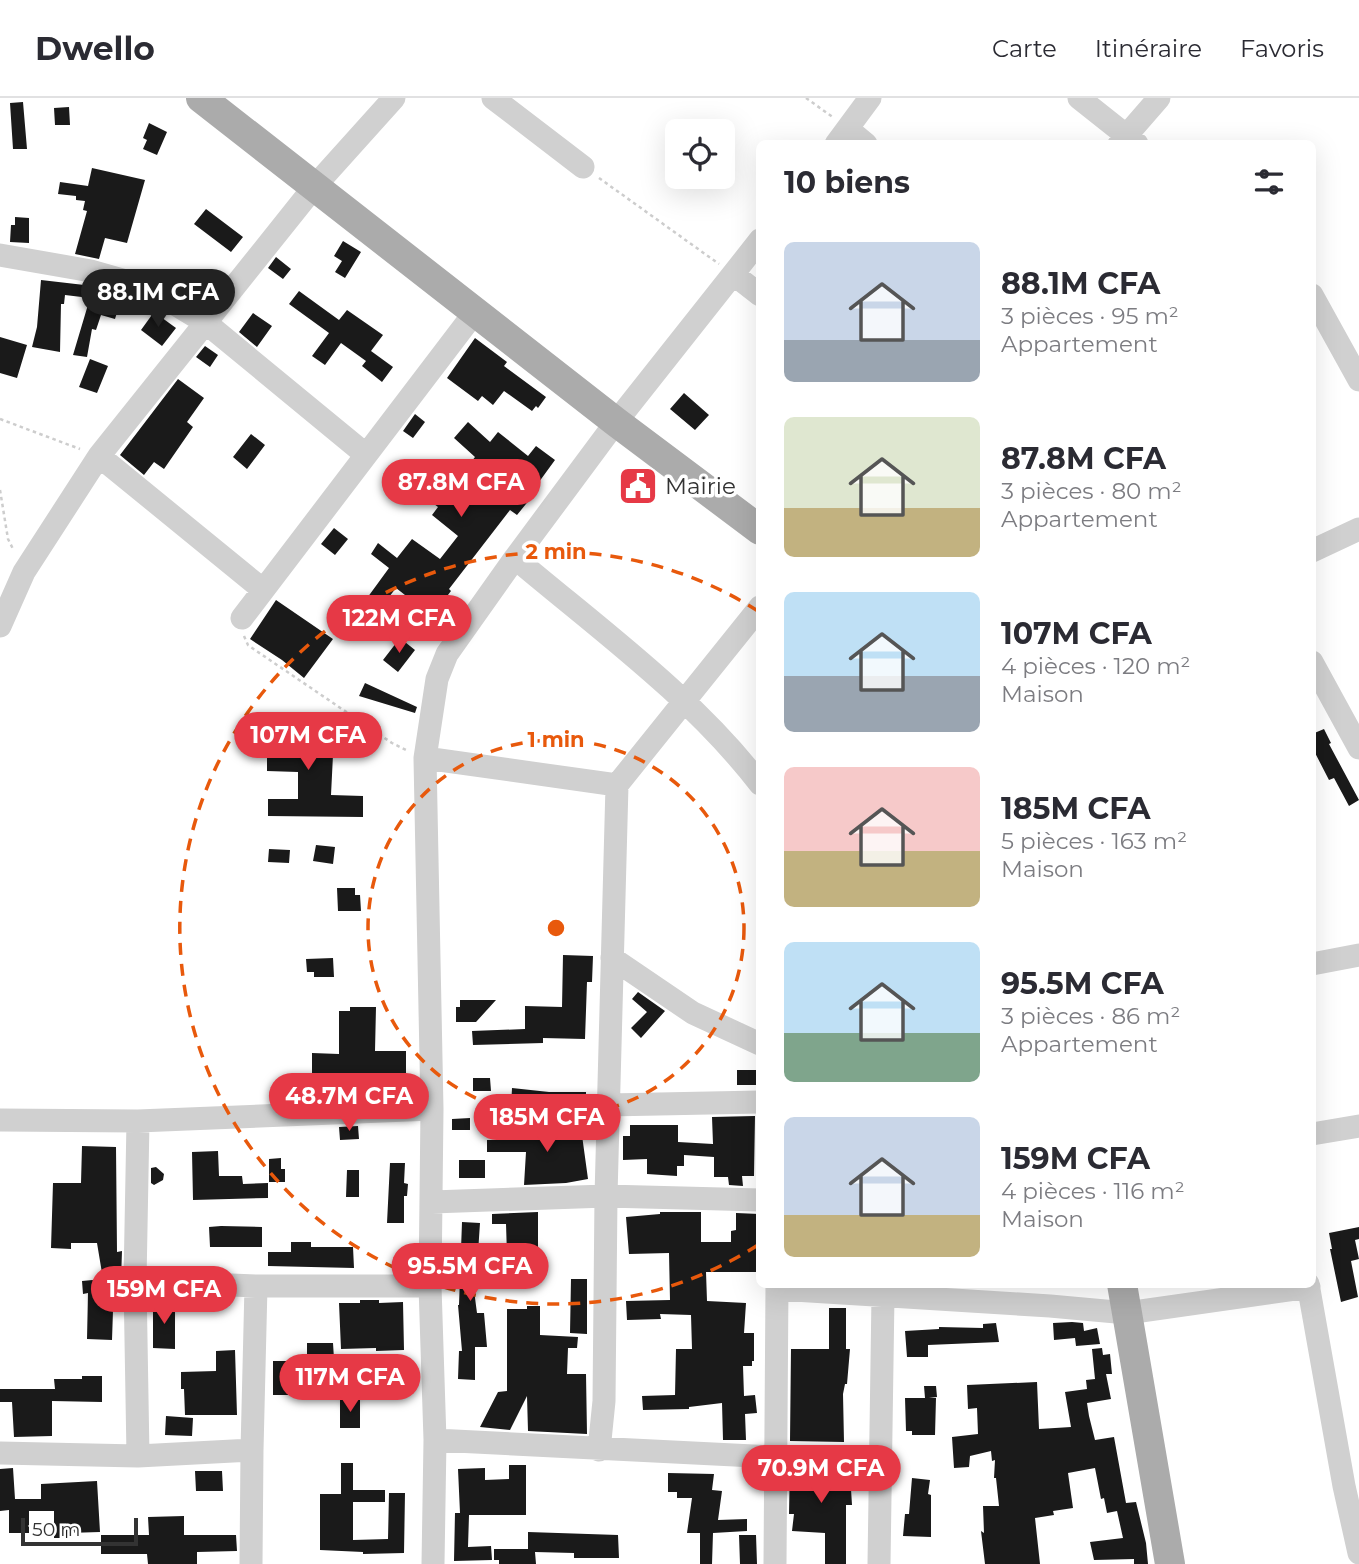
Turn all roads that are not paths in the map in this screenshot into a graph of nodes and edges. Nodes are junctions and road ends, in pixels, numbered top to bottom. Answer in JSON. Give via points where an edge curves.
{"nodes":[{"id":1,"x":201,"y":98,"type":"edge"},
{"id":2,"x":394,"y":98,"type":"edge"},
{"id":3,"x":492,"y":98,"type":"edge"},
{"id":4,"x":870,"y":98,"type":"edge"},
{"id":5,"x":1079,"y":98,"type":"edge"},
{"id":6,"x":1159,"y":98,"type":"edge"},
{"id":7,"x":842,"y":136,"type":"edge"},
{"id":8,"x":1127,"y":140,"type":"edge"},
{"id":9,"x":1129,"y":140,"type":"edge"},
{"id":10,"x":583,"y":167,"type":"road end"},
{"id":11,"x":314,"y":187,"type":"junction"},
{"id":12,"x":756,"y":245,"type":"edge"},
{"id":13,"x":0,"y":255,"type":"edge"},
{"id":14,"x":733,"y":274,"type":"junction"},
{"id":15,"x":756,"y":292,"type":"edge"},
{"id":16,"x":1316,"y":302,"type":"edge"},
{"id":17,"x":475,"y":312,"type":"junction"},
{"id":18,"x":206,"y":323,"type":"junction"},
{"id":19,"x":1359,"y":380,"type":"edge"},
{"id":20,"x":616,"y":422,"type":"junction"},
{"id":21,"x":365,"y":454,"type":"junction"},
{"id":22,"x":99,"y":456,"type":"junction"},
{"id":23,"x":756,"y":527,"type":"edge"},
{"id":24,"x":1359,"y":529,"type":"edge"},
{"id":25,"x":1316,"y":549,"type":"edge"},
{"id":26,"x":515,"y":558,"type":"junction"},
{"id":27,"x":262,"y":589,"type":"junction"},
{"id":28,"x":756,"y":612,"type":"edge"},
{"id":29,"x":242,"y":618,"type":"road end"},
{"id":30,"x":0,"y":625,"type":"edge"},
{"id":31,"x":1316,"y":669,"type":"edge"},
{"id":32,"x":684,"y":700,"type":"junction"},
{"id":33,"x":1359,"y":748,"type":"edge"},
{"id":34,"x":425,"y":758,"type":"junction"},
{"id":35,"x":756,"y":780,"type":"edge"},
{"id":36,"x":617,"y":785,"type":"junction"},
{"id":37,"x":1359,"y":955,"type":"edge"},
{"id":38,"x":612,"y":958,"type":"junction"},
{"id":39,"x":1316,"y":963,"type":"edge"},
{"id":40,"x":756,"y":1042,"type":"edge"},
{"id":41,"x":756,"y":1102,"type":"edge"},
{"id":42,"x":608,"y":1105,"type":"junction"},
{"id":43,"x":432,"y":1109,"type":"junction"},
{"id":44,"x":0,"y":1120,"type":"edge"},
{"id":45,"x":138,"y":1121,"type":"junction"},
{"id":46,"x":1359,"y":1126,"type":"edge"},
{"id":47,"x":1316,"y":1133,"type":"edge"},
{"id":48,"x":606,"y":1196,"type":"junction"},
{"id":49,"x":756,"y":1200,"type":"edge"},
{"id":50,"x":432,"y":1202,"type":"junction"},
{"id":51,"x":135,"y":1281,"type":"junction"},
{"id":52,"x":256,"y":1286,"type":"junction"},
{"id":53,"x":430,"y":1286,"type":"junction"},
{"id":54,"x":777,"y":1288,"type":"edge"},
{"id":55,"x":789,"y":1288,"type":"edge"},
{"id":56,"x":1280,"y":1288,"type":"edge"},
{"id":57,"x":1308,"y":1288,"type":"edge"},
{"id":58,"x":883,"y":1296,"type":"junction"},
{"id":59,"x":1125,"y":1299,"type":"edge"},
{"id":60,"x":435,"y":1440,"type":"junction"},
{"id":61,"x":252,"y":1450,"type":"junction"},
{"id":62,"x":599,"y":1450,"type":"junction"},
{"id":63,"x":0,"y":1453,"type":"edge"},
{"id":64,"x":138,"y":1456,"type":"junction"},
{"id":65,"x":775,"y":1457,"type":"junction"},
{"id":66,"x":1351,"y":1482,"type":"edge"},
{"id":67,"x":1359,"y":1553,"type":"edge"},
{"id":68,"x":251,"y":1564,"type":"edge"},
{"id":69,"x":433,"y":1564,"type":"edge"},
{"id":70,"x":775,"y":1564,"type":"edge"},
{"id":71,"x":879,"y":1564,"type":"edge"},
{"id":72,"x":1170,"y":1564,"type":"edge"}],
"edges":[{"from":1,"to":11,"type":"main road"},
{"from":2,"to":11,"type":"street"},
{"from":3,"to":10,"type":"street"},
{"from":4,"to":7,"type":"street"},
{"from":5,"to":8,"type":"street"},
{"from":6,"to":9,"type":"street"},
{"from":11,"to":17,"type":"main road"},
{"from":11,"to":18,"type":"street"},
{"from":12,"to":14,"type":"street"},
{"from":13,"to":18,"type":"street","via":[[133,283]]},
{"from":14,"to":15,"type":"street"},
{"from":14,"to":20,"type":"street"},
{"from":16,"to":19,"type":"street"},
{"from":17,"to":20,"type":"main road"},
{"from":17,"to":21,"type":"street"},
{"from":18,"to":21,"type":"street"},
{"from":18,"to":22,"type":"street"},
{"from":20,"to":23,"type":"main road"},
{"from":20,"to":26,"type":"street"},
{"from":21,"to":27,"type":"street"},
{"from":22,"to":27,"type":"street"},
{"from":22,"to":30,"type":"street","via":[[24,572]]},
{"from":24,"to":25,"type":"street"},
{"from":26,"to":32,"type":"street"},
{"from":26,"to":34,"type":"street","via":[[447,654],[437,679]]},
{"from":27,"to":29,"type":"street"},
{"from":28,"to":32,"type":"street"},
{"from":31,"to":33,"type":"street"},
{"from":32,"to":35,"type":"street"},
{"from":32,"to":36,"type":"street"},
{"from":34,"to":36,"type":"street"},
{"from":34,"to":43,"type":"street"},
{"from":36,"to":38,"type":"street"},
{"from":37,"to":39,"type":"street"},
{"from":38,"to":40,"type":"street","via":[[693,1013]]},
{"from":38,"to":42,"type":"street"},
{"from":41,"to":42,"type":"street"},
{"from":42,"to":48,"type":"street"},
{"from":43,"to":45,"type":"street"},
{"from":43,"to":50,"type":"street"},
{"from":44,"to":45,"type":"street"},
{"from":45,"to":51,"type":"street"},
{"from":46,"to":47,"type":"street"},
{"from":48,"to":49,"type":"street"},
{"from":48,"to":50,"type":"street"},
{"from":48,"to":62,"type":"street","via":[[604,1401]]},
{"from":50,"to":53,"type":"street"},
{"from":51,"to":52,"type":"street"},
{"from":51,"to":64,"type":"street"},
{"from":52,"to":53,"type":"street"},
{"from":52,"to":61,"type":"street"},
{"from":53,"to":60,"type":"street"},
{"from":54,"to":65,"type":"street"},
{"from":55,"to":58,"type":"street"},
{"from":56,"to":59,"type":"street"},
{"from":57,"to":66,"type":"street"},
{"from":58,"to":59,"type":"street"},
{"from":58,"to":71,"type":"street"},
{"from":59,"to":72,"type":"main road"},
{"from":60,"to":62,"type":"street"},
{"from":60,"to":69,"type":"street"},
{"from":61,"to":64,"type":"street"},
{"from":61,"to":68,"type":"street"},
{"from":62,"to":65,"type":"street"},
{"from":63,"to":64,"type":"street"},
{"from":65,"to":70,"type":"street"},
{"from":66,"to":67,"type":"street"}]}
